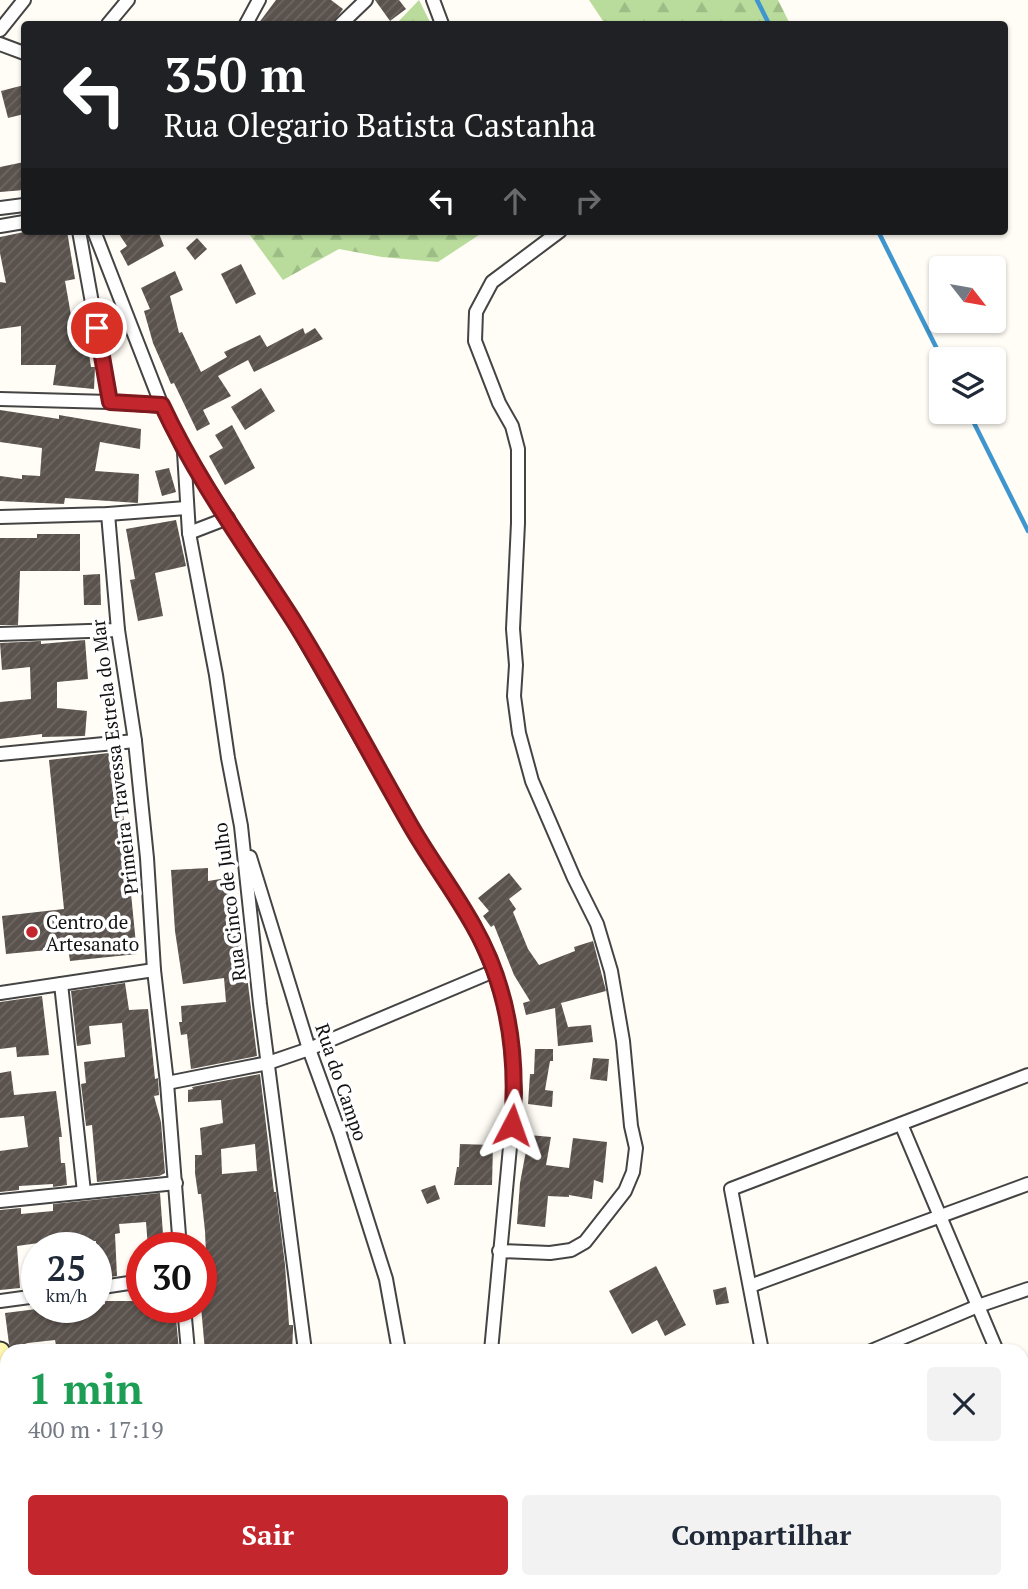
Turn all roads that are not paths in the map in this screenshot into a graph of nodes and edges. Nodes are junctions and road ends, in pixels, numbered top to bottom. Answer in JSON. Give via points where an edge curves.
{"nodes":[{"id":1,"x":24,"y":0,"type":"edge"},
{"id":2,"x":128,"y":0,"type":"edge"},
{"id":3,"x":259,"y":0,"type":"edge"},
{"id":4,"x":366,"y":0,"type":"edge"},
{"id":5,"x":433,"y":0,"type":"edge"},
{"id":6,"x":110,"y":21,"type":"edge"},
{"id":7,"x":248,"y":21,"type":"edge"},
{"id":8,"x":344,"y":21,"type":"edge"},
{"id":9,"x":441,"y":21,"type":"edge"},
{"id":10,"x":0,"y":30,"type":"edge"},
{"id":11,"x":0,"y":44,"type":"edge"},
{"id":12,"x":21,"y":52,"type":"edge"},
{"id":13,"x":21,"y":205,"type":"edge"},
{"id":14,"x":0,"y":208,"type":"edge"},
{"id":15,"x":21,"y":222,"type":"edge"},
{"id":16,"x":0,"y":226,"type":"edge"},
{"id":17,"x":80,"y":235,"type":"edge"},
{"id":18,"x":96,"y":235,"type":"edge"},
{"id":19,"x":555,"y":235,"type":"edge"},
{"id":20,"x":0,"y":399,"type":"edge"},
{"id":21,"x":110,"y":402,"type":"junction"},
{"id":22,"x":162,"y":405,"type":"junction"},
{"id":23,"x":184,"y":451,"type":"junction"},
{"id":24,"x":186,"y":508,"type":"junction"},
{"id":25,"x":108,"y":514,"type":"junction"},
{"id":26,"x":0,"y":517,"type":"edge"},
{"id":27,"x":228,"y":518,"type":"junction"},
{"id":28,"x":189,"y":533,"type":"junction"},
{"id":29,"x":118,"y":630,"type":"junction"},
{"id":30,"x":0,"y":634,"type":"edge"},
{"id":31,"x":135,"y":741,"type":"junction"},
{"id":32,"x":0,"y":754,"type":"edge"},
{"id":33,"x":241,"y":826,"type":"junction"},
{"id":34,"x":154,"y":970,"type":"junction"},
{"id":35,"x":494,"y":971,"type":"junction"},
{"id":36,"x":61,"y":984,"type":"junction"},
{"id":37,"x":0,"y":993,"type":"edge"},
{"id":38,"x":309,"y":1049,"type":"junction"},
{"id":39,"x":268,"y":1063,"type":"junction"},
{"id":40,"x":1028,"y":1075,"type":"edge"},
{"id":41,"x":167,"y":1083,"type":"junction"},
{"id":42,"x":901,"y":1124,"type":"junction"},
{"id":43,"x":176,"y":1183,"type":"junction"},
{"id":44,"x":1028,"y":1184,"type":"edge"},
{"id":45,"x":84,"y":1192,"type":"junction"},
{"id":46,"x":0,"y":1201,"type":"edge"},
{"id":47,"x":940,"y":1217,"type":"junction"},
{"id":48,"x":179,"y":1232,"type":"edge"},
{"id":49,"x":499,"y":1251,"type":"junction"},
{"id":50,"x":750,"y":1286,"type":"junction"},
{"id":51,"x":1028,"y":1289,"type":"edge"},
{"id":52,"x":21,"y":1298,"type":"edge"},
{"id":53,"x":0,"y":1301,"type":"edge"},
{"id":54,"x":978,"y":1306,"type":"junction"},
{"id":55,"x":185,"y":1323,"type":"edge"},
{"id":56,"x":187,"y":1344,"type":"edge"},
{"id":57,"x":304,"y":1344,"type":"edge"},
{"id":58,"x":398,"y":1344,"type":"edge"},
{"id":59,"x":492,"y":1344,"type":"edge"},
{"id":60,"x":761,"y":1344,"type":"edge"},
{"id":61,"x":888,"y":1344,"type":"edge"},
{"id":62,"x":994,"y":1344,"type":"edge"}],
"edges":[{"from":1,"to":10,"type":"street"},
{"from":2,"to":6,"type":"street"},
{"from":3,"to":7,"type":"street"},
{"from":4,"to":8,"type":"street"},
{"from":5,"to":9,"type":"street"},
{"from":11,"to":12,"type":"street"},
{"from":13,"to":14,"type":"street"},
{"from":15,"to":16,"type":"street"},
{"from":17,"to":21,"type":"street"},
{"from":18,"to":22,"type":"street"},
{"from":19,"to":49,"type":"street","via":[[492,282],[476,313],[475,341],[518,449],[513,629],[519,733],[532,781],[597,924],[611,971],[636,1148],[625,1191],[585,1242],[550,1253]]},
{"from":20,"to":21,"type":"street"},
{"from":21,"to":22,"type":"street"},
{"from":22,"to":23,"type":"street"},
{"from":23,"to":24,"type":"street","name":"Rua Cinco de Julho"},
{"from":23,"to":27,"type":"street"},
{"from":24,"to":25,"type":"street"},
{"from":24,"to":28,"type":"street","name":"Rua Cinco de Julho"},
{"from":25,"to":26,"type":"street"},
{"from":25,"to":29,"type":"street","name":"Primeira Travessa Estrela do Mar"},
{"from":27,"to":28,"type":"street"},
{"from":27,"to":35,"type":"street","via":[[296,625],[412,830],[474,925]]},
{"from":28,"to":33,"type":"street","name":"Rua Cinco de Julho"},
{"from":29,"to":30,"type":"street"},
{"from":29,"to":31,"type":"street","name":"Primeira Travessa Estrela do Mar"},
{"from":31,"to":32,"type":"street"},
{"from":31,"to":34,"type":"street","name":"Primeira Travessa Estrela do Mar"},
{"from":33,"to":38,"type":"street","name":"Rua do Campo"},
{"from":33,"to":39,"type":"street","name":"Rua Cinco de Julho"},
{"from":34,"to":36,"type":"street"},
{"from":34,"to":41,"type":"street","name":"Primeira Travessa Estrela do Mar"},
{"from":35,"to":38,"type":"street"},
{"from":35,"to":49,"type":"street","via":[[510,1034],[514,1093]]},
{"from":36,"to":37,"type":"street"},
{"from":36,"to":45,"type":"street"},
{"from":38,"to":39,"type":"street"},
{"from":38,"to":58,"type":"street","name":"Rua do Campo","via":[[386,1279]]},
{"from":39,"to":41,"type":"street"},
{"from":39,"to":57,"type":"street","name":"Rua Cinco de Julho"},
{"from":40,"to":42,"type":"street"},
{"from":41,"to":43,"type":"street","name":"Primeira Travessa Estrela do Mar"},
{"from":42,"to":47,"type":"street"},
{"from":42,"to":50,"type":"street","via":[[731,1189]]},
{"from":43,"to":45,"type":"street"},
{"from":43,"to":48,"type":"street","name":"Primeira Travessa Estrela do Mar"},
{"from":44,"to":47,"type":"street"},
{"from":45,"to":46,"type":"street"},
{"from":47,"to":50,"type":"street"},
{"from":47,"to":54,"type":"street"},
{"from":49,"to":59,"type":"street"},
{"from":50,"to":60,"type":"street"},
{"from":51,"to":54,"type":"street"},
{"from":52,"to":53,"type":"street"},
{"from":54,"to":61,"type":"street"},
{"from":54,"to":62,"type":"street"},
{"from":55,"to":56,"type":"street"}]}
